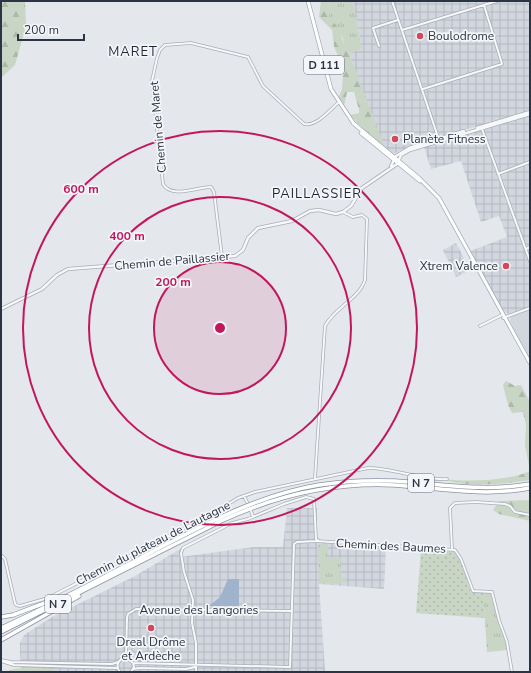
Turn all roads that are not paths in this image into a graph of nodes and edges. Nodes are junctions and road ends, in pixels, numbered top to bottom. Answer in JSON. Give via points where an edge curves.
{"nodes":[{"id":1,"x":308,"y":1,"type":"edge"},
{"id":2,"x":392,"y":1,"type":"edge"},
{"id":3,"x":496,"y":1,"type":"edge"},
{"id":4,"x":484,"y":4,"type":"junction"},
{"id":5,"x":398,"y":20,"type":"junction"},
{"id":6,"x":402,"y":30,"type":"junction"},
{"id":7,"x":379,"y":46,"type":"dead end"},
{"id":8,"x":422,"y":90,"type":"junction"},
{"id":9,"x":338,"y":103,"type":"junction"},
{"id":10,"x":530,"y":113,"type":"edge"},
{"id":11,"x":482,"y":127,"type":"junction"},
{"id":12,"x":439,"y":140,"type":"junction"},
{"id":13,"x":394,"y":159,"type":"junction"},
{"id":14,"x":398,"y":162,"type":"junction"},
{"id":15,"x":530,"y":162,"type":"edge"},
{"id":16,"x":390,"y":168,"type":"junction"},
{"id":17,"x":498,"y":174,"type":"junction"},
{"id":18,"x":343,"y":212,"type":"junction"},
{"id":19,"x":530,"y":247,"type":"edge"},
{"id":20,"x":526,"y":249,"type":"junction"},
{"id":21,"x":222,"y":257,"type":"junction"},
{"id":22,"x":530,"y":261,"type":"edge"},
{"id":23,"x":530,"y":308,"type":"edge"},
{"id":24,"x":1,"y":309,"type":"edge"},
{"id":25,"x":503,"y":316,"type":"junction"},
{"id":26,"x":480,"y":326,"type":"dead end"},
{"id":27,"x":530,"y":363,"type":"edge"},
{"id":28,"x":315,"y":478,"type":"junction"},
{"id":29,"x":447,"y":478,"type":"dead end"},
{"id":30,"x":530,"y":484,"type":"edge"},
{"id":31,"x":530,"y":488,"type":"edge"},
{"id":32,"x":244,"y":496,"type":"junction"},
{"id":33,"x":247,"y":502,"type":"dead end"},
{"id":34,"x":251,"y":511,"type":"dead end"},
{"id":35,"x":530,"y":515,"type":"edge"},
{"id":36,"x":253,"y":517,"type":"junction"},
{"id":37,"x":320,"y":542,"type":"junction"},
{"id":38,"x":452,"y":549,"type":"junction"},
{"id":39,"x":1,"y":556,"type":"edge"},
{"id":40,"x":5,"y":559,"type":"junction"},
{"id":41,"x":1,"y":561,"type":"edge"},
{"id":42,"x":115,"y":575,"type":"junction"},
{"id":43,"x":83,"y":587,"type":"junction"},
{"id":44,"x":192,"y":610,"type":"junction"},
{"id":45,"x":291,"y":611,"type":"junction"},
{"id":46,"x":1,"y":617,"type":"edge"},
{"id":47,"x":1,"y":628,"type":"edge"},
{"id":48,"x":1,"y":632,"type":"edge"},
{"id":49,"x":1,"y":640,"type":"edge"},
{"id":50,"x":126,"y":658,"type":"junction"},
{"id":51,"x":1,"y":662,"type":"edge"},
{"id":52,"x":118,"y":662,"type":"junction"},
{"id":53,"x":133,"y":663,"type":"junction"},
{"id":54,"x":167,"y":665,"type":"junction"},
{"id":55,"x":196,"y":666,"type":"junction"},
{"id":56,"x":290,"y":667,"type":"junction"},
{"id":57,"x":117,"y":668,"type":"junction"},
{"id":58,"x":167,"y":668,"type":"junction"},
{"id":59,"x":133,"y":669,"type":"junction"},
{"id":60,"x":291,"y":671,"type":"edge"},
{"id":61,"x":120,"y":672,"type":"edge"},
{"id":62,"x":131,"y":672,"type":"edge"},
{"id":63,"x":167,"y":672,"type":"edge"},
{"id":64,"x":196,"y":672,"type":"edge"},
{"id":65,"x":512,"y":672,"type":"edge"}],
"edges":[{"from":1,"to":9,"type":"main road","number":"D 111","via":[[328,80]]},
{"from":2,"to":5,"type":"street"},
{"from":3,"to":4,"type":"street"},
{"from":4,"to":6,"type":"street"},
{"from":4,"to":8,"type":"street","via":[[502,64]]},
{"from":5,"to":6,"type":"street"},
{"from":5,"to":7,"type":"street","via":[[373,28]]},
{"from":6,"to":8,"type":"street"},
{"from":8,"to":12,"type":"street"},
{"from":9,"to":13,"type":"main road","number":"D 111","via":[[353,123]]},
{"from":9,"to":21,"type":"street","name":"Chemin de Maret","via":[[315,122],[304,124],[263,86],[248,57],[191,43],[165,45],[160,50],[152,81],[163,184],[172,192],[211,187],[214,192]]},
{"from":10,"to":11,"type":"street"},
{"from":11,"to":12,"type":"street"},
{"from":11,"to":17,"type":"street"},
{"from":12,"to":13,"type":"street","via":[[409,148]]},
{"from":12,"to":14,"type":"street","via":[[410,150],[401,155]]},
{"from":13,"to":14,"type":"main road","number":"D 111"},
{"from":13,"to":16,"type":"street"},
{"from":14,"to":16,"type":"street"},
{"from":14,"to":25,"type":"main road","number":"D 111","via":[[430,188],[447,211]]},
{"from":15,"to":17,"type":"street"},
{"from":16,"to":18,"type":"street","via":[[362,188],[351,206]]},
{"from":17,"to":20,"type":"street"},
{"from":18,"to":21,"type":"street","name":"Chemin de Paillassier","via":[[336,214],[319,210],[310,211],[292,221],[258,228],[248,238],[241,252],[232,257]]},
{"from":18,"to":28,"type":"street","via":[[349,216],[362,215],[367,219],[365,280],[363,286],[330,316],[325,326]]},
{"from":19,"to":20,"type":"street"},
{"from":20,"to":22,"type":"street"},
{"from":21,"to":24,"type":"street","name":"Chemin de Paillassier","via":[[68,269],[42,289]]},
{"from":23,"to":25,"type":"street"},
{"from":25,"to":26,"type":"street"},
{"from":25,"to":27,"type":"main road","number":"D 111"},
{"from":28,"to":29,"type":"street","via":[[368,468]]},
{"from":28,"to":32,"type":"street"},
{"from":30,"to":43,"type":"highway","number":"N 7","via":[[479,488],[360,480],[300,488],[230,512]]},
{"from":31,"to":42,"type":"highway","number":"N 7","via":[[505,492],[477,492],[372,484],[305,492],[272,500],[242,512]]},
{"from":32,"to":33,"type":"street"},
{"from":32,"to":40,"type":"street","name":"Chemin du plateau de Lautagne","via":[[48,598],[25,605],[15,603]]},
{"from":34,"to":36,"type":"street"},
{"from":35,"to":38,"type":"street","via":[[515,512],[505,504],[454,503],[450,508]]},
{"from":36,"to":37,"type":"street","name":"Chemin des Baumes","via":[[284,504],[312,497],[316,504],[316,539]]},
{"from":36,"to":44,"type":"street","name":"Chemin du plateau de Lautagne","via":[[222,527],[183,548],[183,567],[193,600]]},
{"from":37,"to":38,"type":"street","name":"Chemin des Baumes"},
{"from":37,"to":45,"type":"street","via":[[294,544]]},
{"from":38,"to":65,"type":"street","name":"Chemin des Baumes","via":[[458,552],[473,591],[492,592],[507,642]]},
{"from":39,"to":40,"type":"street"},
{"from":40,"to":41,"type":"street"},
{"from":42,"to":48,"type":"highway","number":"N 7"},
{"from":42,"to":49,"type":"highway"},
{"from":43,"to":46,"type":"highway","via":[[16,614]]},
{"from":43,"to":47,"type":"highway","number":"N 7"},
{"from":44,"to":45,"type":"street","name":"Avenue des Langories"},
{"from":44,"to":50,"type":"street","name":"Avenue des Langories","via":[[131,611],[127,618]]},
{"from":44,"to":55,"type":"street"},
{"from":45,"to":56,"type":"street"},
{"from":50,"to":52,"type":"street"},
{"from":50,"to":53,"type":"street"},
{"from":51,"to":52,"type":"street"},
{"from":51,"to":57,"type":"street","via":[[14,665]]},
{"from":52,"to":57,"type":"street"},
{"from":53,"to":54,"type":"street"},
{"from":53,"to":59,"type":"street"},
{"from":54,"to":55,"type":"street"},
{"from":54,"to":58,"type":"street"},
{"from":55,"to":56,"type":"street"},
{"from":55,"to":58,"type":"street","via":[[186,669]]},
{"from":55,"to":64,"type":"street"},
{"from":56,"to":60,"type":"street"},
{"from":57,"to":61,"type":"street"},
{"from":58,"to":59,"type":"street"},
{"from":58,"to":63,"type":"street"},
{"from":59,"to":62,"type":"street"}]}
